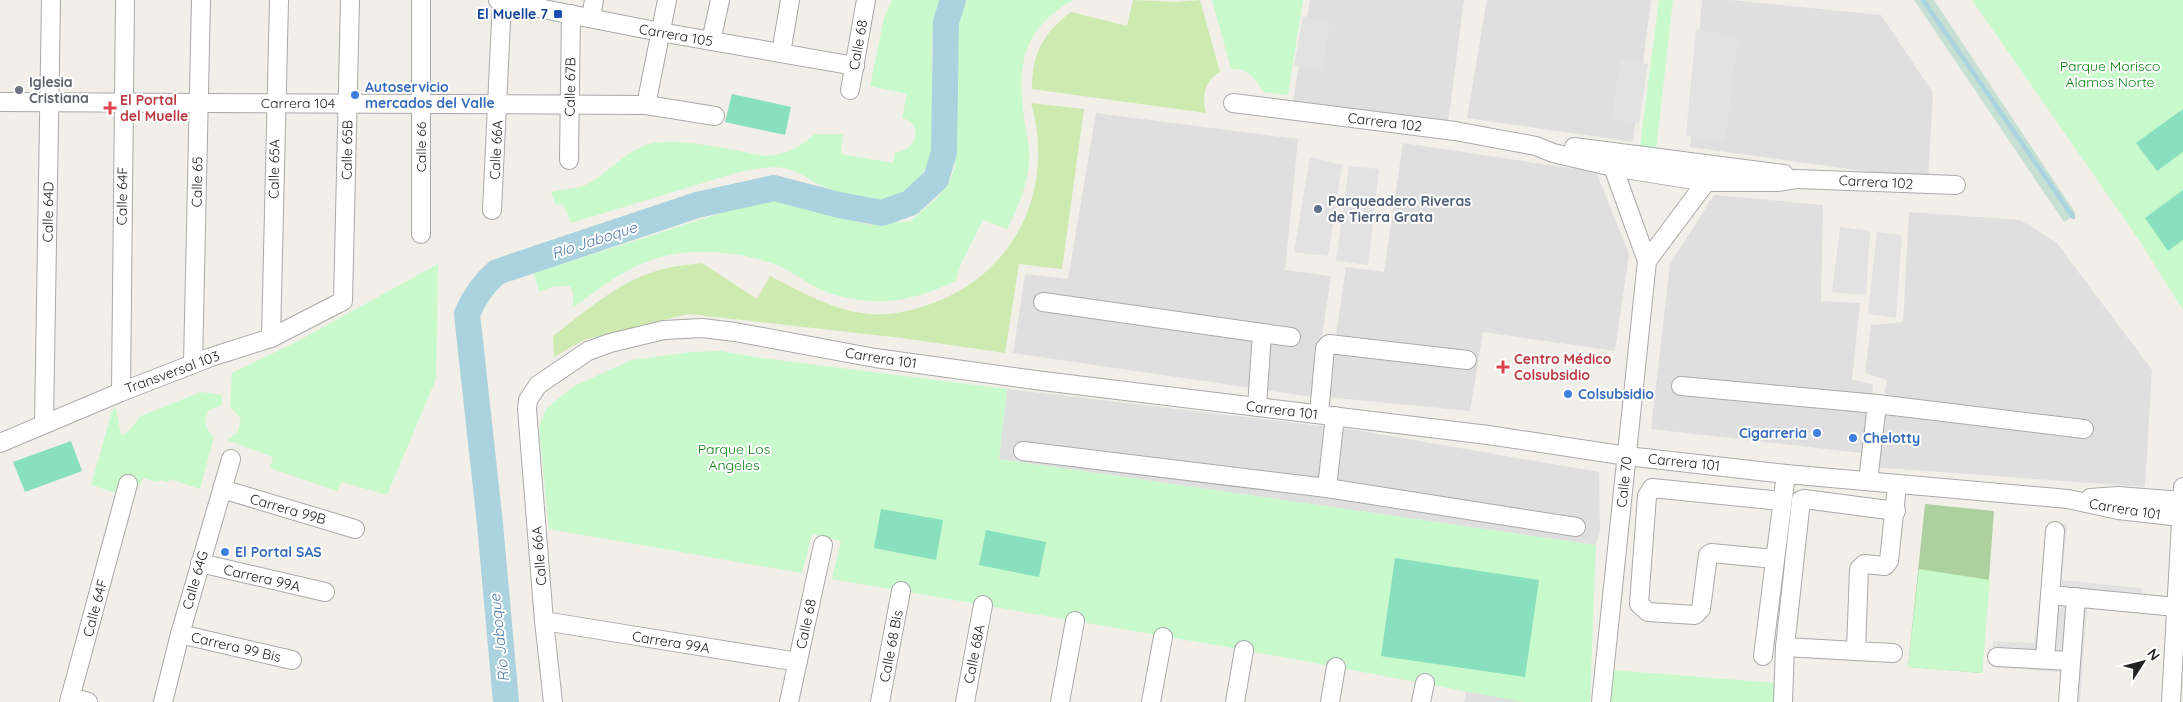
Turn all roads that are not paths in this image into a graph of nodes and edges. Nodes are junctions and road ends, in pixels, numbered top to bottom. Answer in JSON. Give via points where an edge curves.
{"nodes":[{"id":1,"x":51,"y":0,"type":"edge"},
{"id":2,"x":124,"y":0,"type":"edge"},
{"id":3,"x":201,"y":0,"type":"edge"},
{"id":4,"x":279,"y":0,"type":"edge"},
{"id":5,"x":350,"y":0,"type":"edge"},
{"id":6,"x":421,"y":0,"type":"edge"},
{"id":7,"x":500,"y":0,"type":"edge"},
{"id":8,"x":594,"y":0,"type":"edge"},
{"id":9,"x":667,"y":0,"type":"edge"},
{"id":10,"x":720,"y":0,"type":"edge"},
{"id":11,"x":790,"y":0,"type":"edge"},
{"id":12,"x":866,"y":0,"type":"edge"},
{"id":13,"x":522,"y":2,"type":"edge"},
{"id":14,"x":571,"y":14,"type":"junction"},
{"id":15,"x":590,"y":18,"type":"junction"},
{"id":16,"x":660,"y":32,"type":"junction"},
{"id":17,"x":712,"y":41,"type":"junction"},
{"id":18,"x":781,"y":53,"type":"junction"},
{"id":19,"x":855,"y":66,"type":"junction"},
{"id":20,"x":850,"y":90,"type":"dead end"},
{"id":21,"x":0,"y":102,"type":"edge"},
{"id":22,"x":49,"y":102,"type":"junction"},
{"id":23,"x":123,"y":102,"type":"junction"},
{"id":24,"x":198,"y":103,"type":"junction"},
{"id":25,"x":276,"y":103,"type":"junction"},
{"id":26,"x":348,"y":103,"type":"junction"},
{"id":27,"x":421,"y":104,"type":"junction"},
{"id":28,"x":498,"y":104,"type":"junction"},
{"id":29,"x":570,"y":104,"type":"junction"},
{"id":30,"x":1232,"y":104,"type":"dead end"},
{"id":31,"x":646,"y":105,"type":"junction"},
{"id":32,"x":715,"y":116,"type":"dead end"},
{"id":33,"x":569,"y":160,"type":"dead end"},
{"id":34,"x":1613,"y":160,"type":"junction"},
{"id":35,"x":1706,"y":164,"type":"junction"},
{"id":36,"x":1796,"y":178,"type":"junction"},
{"id":37,"x":1706,"y":182,"type":"junction"},
{"id":38,"x":1956,"y":186,"type":"dead end"},
{"id":39,"x":492,"y":210,"type":"dead end"},
{"id":40,"x":421,"y":234,"type":"dead end"},
{"id":41,"x":1647,"y":261,"type":"junction"},
{"id":42,"x":343,"y":301,"type":"joint"},
{"id":43,"x":1043,"y":302,"type":"dead end"},
{"id":44,"x":1262,"y":333,"type":"junction"},
{"id":45,"x":1291,"y":336,"type":"dead end"},
{"id":46,"x":271,"y":338,"type":"junction"},
{"id":47,"x":1467,"y":360,"type":"dead end"},
{"id":48,"x":194,"y":364,"type":"junction"},
{"id":49,"x":1681,"y":386,"type":"dead end"},
{"id":50,"x":121,"y":392,"type":"junction"},
{"id":51,"x":1878,"y":404,"type":"junction"},
{"id":52,"x":1257,"y":407,"type":"junction"},
{"id":53,"x":527,"y":409,"type":"joint"},
{"id":54,"x":1327,"y":415,"type":"junction"},
{"id":55,"x":44,"y":423,"type":"junction"},
{"id":56,"x":2084,"y":429,"type":"dead end"},
{"id":57,"x":0,"y":443,"type":"edge"},
{"id":58,"x":1023,"y":451,"type":"dead end"},
{"id":59,"x":1627,"y":456,"type":"junction"},
{"id":60,"x":231,"y":459,"type":"dead end"},
{"id":61,"x":1786,"y":474,"type":"junction"},
{"id":62,"x":1868,"y":481,"type":"junction"},
{"id":63,"x":128,"y":484,"type":"dead end"},
{"id":64,"x":1897,"y":484,"type":"junction"},
{"id":65,"x":1327,"y":488,"type":"junction"},
{"id":66,"x":222,"y":489,"type":"junction"},
{"id":67,"x":2182,"y":496,"type":"edge"},
{"id":68,"x":1781,"y":501,"type":"junction"},
{"id":69,"x":1896,"y":511,"type":"junction"},
{"id":70,"x":1576,"y":526,"type":"dead end"},
{"id":71,"x":355,"y":529,"type":"dead end"},
{"id":72,"x":2055,"y":532,"type":"dead end"},
{"id":73,"x":823,"y":545,"type":"dead end"},
{"id":74,"x":1775,"y":560,"type":"junction"},
{"id":75,"x":200,"y":563,"type":"junction"},
{"id":76,"x":2180,"y":577,"type":"edge"},
{"id":77,"x":901,"y":591,"type":"dead end"},
{"id":78,"x":325,"y":592,"type":"dead end"},
{"id":79,"x":2050,"y":595,"type":"junction"},
{"id":80,"x":2076,"y":597,"type":"junction"},
{"id":81,"x":983,"y":605,"type":"dead end"},
{"id":82,"x":2176,"y":607,"type":"junction"},
{"id":83,"x":544,"y":621,"type":"junction"},
{"id":84,"x":1075,"y":621,"type":"dead end"},
{"id":85,"x":180,"y":634,"type":"junction"},
{"id":86,"x":1163,"y":637,"type":"dead end"},
{"id":87,"x":1785,"y":647,"type":"junction"},
{"id":88,"x":1244,"y":650,"type":"dead end"},
{"id":89,"x":1856,"y":651,"type":"junction"},
{"id":90,"x":1893,"y":653,"type":"dead end"},
{"id":91,"x":1762,"y":656,"type":"dead end"},
{"id":92,"x":1997,"y":657,"type":"dead end"},
{"id":93,"x":2045,"y":659,"type":"junction"},
{"id":94,"x":292,"y":660,"type":"dead end"},
{"id":95,"x":2071,"y":661,"type":"junction"},
{"id":96,"x":798,"y":662,"type":"junction"},
{"id":97,"x":1336,"y":667,"type":"dead end"},
{"id":98,"x":2178,"y":676,"type":"edge"},
{"id":99,"x":1425,"y":683,"type":"dead end"},
{"id":100,"x":70,"y":700,"type":"edge"},
{"id":101,"x":88,"y":702,"type":"edge"},
{"id":102,"x":163,"y":702,"type":"edge"},
{"id":103,"x":553,"y":702,"type":"edge"},
{"id":104,"x":789,"y":702,"type":"edge"},
{"id":105,"x":880,"y":702,"type":"edge"},
{"id":106,"x":965,"y":702,"type":"edge"},
{"id":107,"x":1060,"y":702,"type":"edge"},
{"id":108,"x":1151,"y":702,"type":"edge"},
{"id":109,"x":1235,"y":702,"type":"edge"},
{"id":110,"x":1330,"y":702,"type":"edge"},
{"id":111,"x":1421,"y":702,"type":"edge"},
{"id":112,"x":1601,"y":702,"type":"edge"},
{"id":113,"x":1783,"y":702,"type":"edge"},
{"id":114,"x":2068,"y":702,"type":"edge"},
{"id":115,"x":2171,"y":702,"type":"edge"}],
"edges":[{"from":1,"to":22,"type":"street","name":"Calle 64D"},
{"from":2,"to":23,"type":"street","name":"Calle 64F"},
{"from":3,"to":24,"type":"street","name":"Calle 65"},
{"from":4,"to":25,"type":"street","name":"Calle 65A"},
{"from":5,"to":26,"type":"street","name":"Calle 65B"},
{"from":6,"to":27,"type":"street","name":"Calle 66"},
{"from":7,"to":13,"type":"street","name":"Carrera 105"},
{"from":7,"to":28,"type":"street","name":"Calle 66A"},
{"from":8,"to":15,"type":"street"},
{"from":9,"to":16,"type":"street"},
{"from":10,"to":17,"type":"street"},
{"from":11,"to":18,"type":"street"},
{"from":12,"to":19,"type":"street","name":"Calle 68"},
{"from":13,"to":14,"type":"street","name":"Carrera 105"},
{"from":14,"to":15,"type":"street","name":"Carrera 105"},
{"from":14,"to":29,"type":"street","name":"Calle 67B"},
{"from":15,"to":16,"type":"street","name":"Carrera 105"},
{"from":16,"to":17,"type":"street","name":"Carrera 105"},
{"from":16,"to":31,"type":"street"},
{"from":17,"to":18,"type":"street","name":"Carrera 105"},
{"from":18,"to":19,"type":"street","name":"Carrera 105"},
{"from":19,"to":20,"type":"street","name":"Calle 68"},
{"from":21,"to":22,"type":"street","name":"Carrera 104"},
{"from":22,"to":23,"type":"street","name":"Carrera 104"},
{"from":22,"to":55,"type":"street","name":"Calle 64D"},
{"from":23,"to":24,"type":"street","name":"Carrera 104"},
{"from":23,"to":50,"type":"street","name":"Calle 64F"},
{"from":24,"to":25,"type":"street","name":"Carrera 104"},
{"from":24,"to":48,"type":"street","name":"Calle 65"},
{"from":25,"to":26,"type":"street","name":"Carrera 104"},
{"from":25,"to":46,"type":"street","name":"Calle 65A"},
{"from":26,"to":27,"type":"street","name":"Carrera 104"},
{"from":26,"to":42,"type":"street","name":"Calle 65B"},
{"from":27,"to":28,"type":"street","name":"Carrera 104"},
{"from":27,"to":40,"type":"street","name":"Calle 66"},
{"from":28,"to":29,"type":"street","name":"Carrera 104"},
{"from":28,"to":39,"type":"street","name":"Calle 66A"},
{"from":29,"to":31,"type":"street","name":"Carrera 104"},
{"from":29,"to":33,"type":"street","name":"Calle 67B"},
{"from":30,"to":34,"type":"street","name":"Carrera 102","via":[[1455,131],[1536,146],[1553,153]]},
{"from":31,"to":32,"type":"street","name":"Carrera 104"},
{"from":34,"to":35,"type":"street","name":"Carrera 102"},
{"from":34,"to":37,"type":"street","name":"Carrera 102"},
{"from":34,"to":41,"type":"street","name":"Calle 70"},
{"from":35,"to":36,"type":"street","name":"Carrera 102","via":[[1776,172]]},
{"from":35,"to":37,"type":"street"},
{"from":36,"to":37,"type":"street","name":"Carrera 102","via":[[1777,182]]},
{"from":36,"to":38,"type":"street","name":"Carrera 102"},
{"from":37,"to":41,"type":"street"},
{"from":41,"to":59,"type":"street","name":"Calle 70"},
{"from":42,"to":46,"type":"street","name":"Transversal 103"},
{"from":43,"to":44,"type":"street"},
{"from":44,"to":45,"type":"street"},
{"from":44,"to":52,"type":"street"},
{"from":46,"to":48,"type":"street","name":"Transversal 103"},
{"from":47,"to":54,"type":"street","via":[[1329,344],[1324,348]]},
{"from":48,"to":50,"type":"street","name":"Transversal 103"},
{"from":49,"to":51,"type":"street"},
{"from":50,"to":55,"type":"street","name":"Transversal 103"},
{"from":51,"to":56,"type":"street"},
{"from":51,"to":62,"type":"street"},
{"from":52,"to":53,"type":"street","name":"Carrera 101","via":[[905,362],[735,332],[686,328],[632,337],[588,351],[538,385]]},
{"from":52,"to":54,"type":"street","name":"Carrera 101"},
{"from":53,"to":83,"type":"street","name":"Calle 66A"},
{"from":54,"to":59,"type":"street","name":"Carrera 101"},
{"from":54,"to":65,"type":"street"},
{"from":55,"to":57,"type":"street","name":"Transversal 103"},
{"from":58,"to":65,"type":"street"},
{"from":59,"to":61,"type":"street","name":"Carrera 101"},
{"from":59,"to":112,"type":"street","name":"Calle 70"},
{"from":60,"to":66,"type":"street","name":"Calle 64G"},
{"from":61,"to":62,"type":"street","name":"Carrera 101"},
{"from":61,"to":68,"type":"street"},
{"from":62,"to":64,"type":"street","name":"Carrera 101"},
{"from":63,"to":100,"type":"street","name":"Calle 64F"},
{"from":64,"to":67,"type":"street","name":"Carrera 101","via":[[2068,499],[2118,510]]},
{"from":64,"to":69,"type":"street"},
{"from":65,"to":70,"type":"street"},
{"from":66,"to":71,"type":"street","name":"Carrera 99B"},
{"from":66,"to":75,"type":"street","name":"Calle 64G"},
{"from":67,"to":76,"type":"street"},
{"from":68,"to":74,"type":"street"},
{"from":68,"to":74,"type":"street","via":[[1652,488],[1646,496],[1639,604],[1648,612],[1695,614],[1702,609],[1708,554]]},
{"from":69,"to":87,"type":"street","via":[[1801,500]]},
{"from":69,"to":89,"type":"street","via":[[1889,561],[1885,566],[1864,564],[1859,569]]},
{"from":72,"to":79,"type":"street"},
{"from":73,"to":96,"type":"street","name":"Calle 68"},
{"from":74,"to":91,"type":"street"},
{"from":75,"to":78,"type":"street","name":"Carrera 99A"},
{"from":75,"to":85,"type":"street","name":"Calle 64G"},
{"from":76,"to":82,"type":"street"},
{"from":77,"to":105,"type":"street","name":"Calle 68 Bis"},
{"from":79,"to":80,"type":"street"},
{"from":79,"to":93,"type":"street"},
{"from":80,"to":82,"type":"street"},
{"from":80,"to":95,"type":"street"},
{"from":81,"to":106,"type":"street","name":"Calle 68A"},
{"from":82,"to":98,"type":"street"},
{"from":83,"to":96,"type":"street","name":"Carrera 99A"},
{"from":83,"to":103,"type":"street","name":"Calle 66A"},
{"from":84,"to":107,"type":"street"},
{"from":85,"to":94,"type":"street","name":"Carrera 99 Bis"},
{"from":85,"to":102,"type":"street","name":"Calle 64G"},
{"from":86,"to":108,"type":"street"},
{"from":87,"to":89,"type":"street"},
{"from":87,"to":113,"type":"street"},
{"from":88,"to":109,"type":"street"},
{"from":89,"to":90,"type":"street"},
{"from":92,"to":93,"type":"street"},
{"from":93,"to":95,"type":"street"},
{"from":95,"to":114,"type":"street"},
{"from":96,"to":104,"type":"street","name":"Calle 68"},
{"from":97,"to":110,"type":"street"},
{"from":98,"to":115,"type":"street"},
{"from":99,"to":111,"type":"street"},
{"from":100,"to":101,"type":"street"}]}
